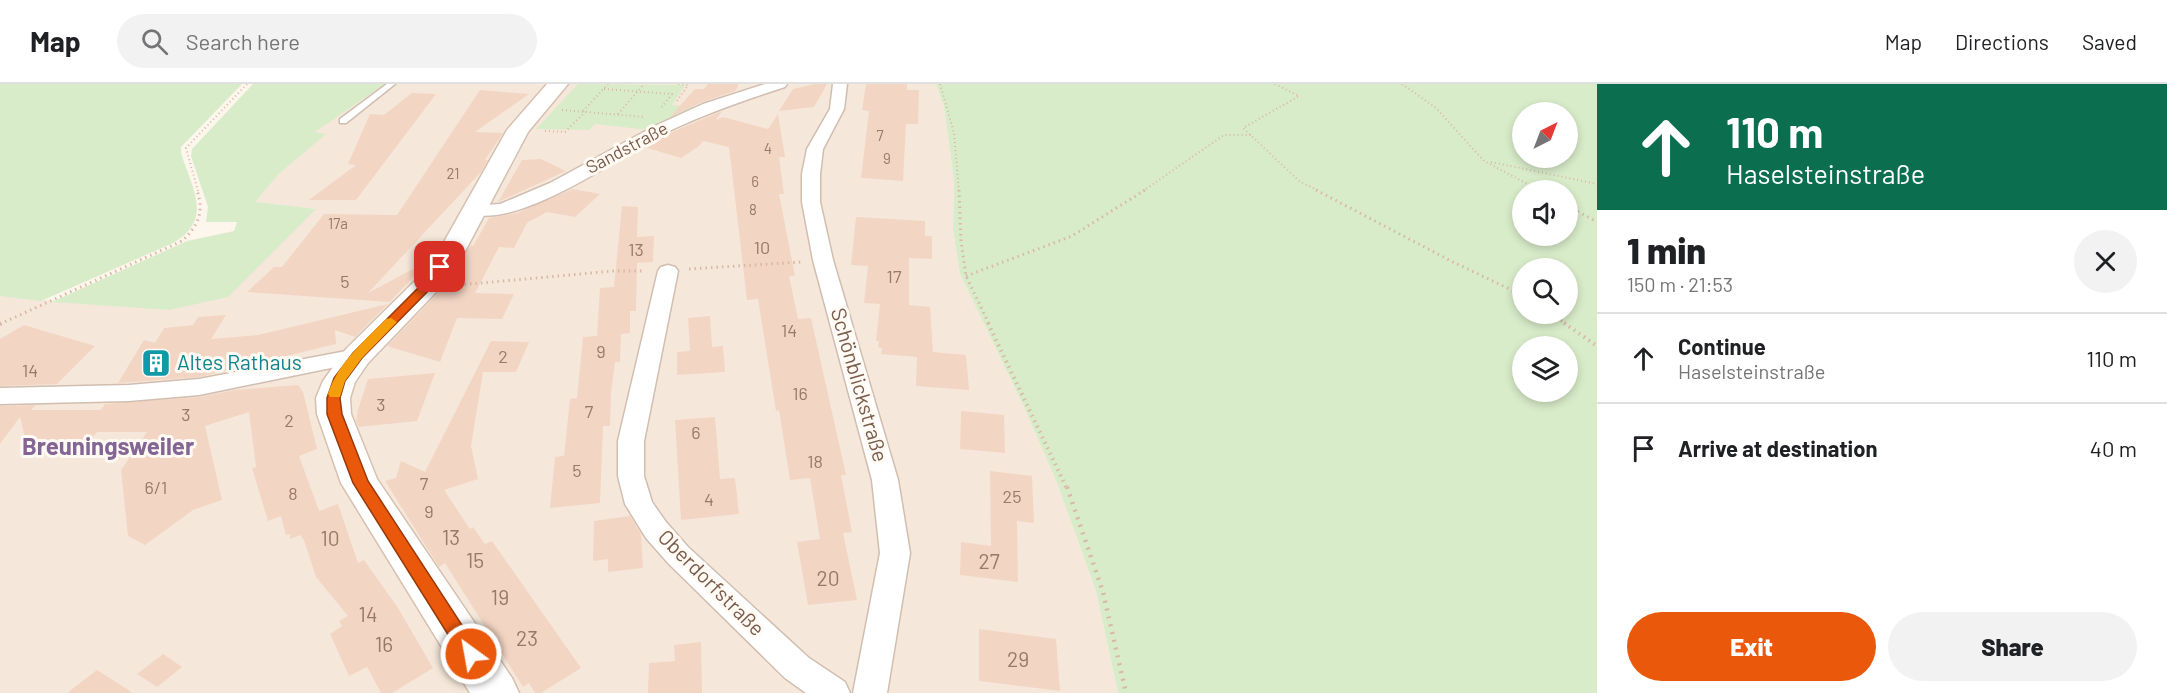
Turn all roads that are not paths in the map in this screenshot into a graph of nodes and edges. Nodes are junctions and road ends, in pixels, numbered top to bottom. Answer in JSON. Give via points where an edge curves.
{"nodes":[{"id":1,"x":391,"y":84,"type":"edge"},
{"id":2,"x":558,"y":84,"type":"edge"},
{"id":3,"x":780,"y":84,"type":"edge"},
{"id":4,"x":840,"y":84,"type":"edge"},
{"id":5,"x":343,"y":121,"type":"dead end"},
{"id":6,"x":475,"y":210,"type":"junction"},
{"id":7,"x":668,"y":271,"type":"road end"},
{"id":8,"x":357,"y":356,"type":"junction"},
{"id":9,"x":0,"y":396,"type":"edge"},
{"id":10,"x":496,"y":693,"type":"edge"},
{"id":11,"x":833,"y":693,"type":"edge"},
{"id":12,"x":870,"y":693,"type":"edge"}],
"edges":[{"from":1,"to":5,"type":"lane"},
{"from":2,"to":6,"type":"street","via":[[518,130]]},
{"from":3,"to":6,"type":"street","name":"Sandstraße","via":[[657,123],[556,187],[503,209]]},
{"from":4,"to":12,"type":"street","name":"Schönblickstraße","via":[[837,109],[815,149],[810,174],[814,224],[885,480],[895,553]]},
{"from":6,"to":8,"type":"street","via":[[428,284]]},
{"from":7,"to":11,"type":"street","name":"Oberdorfstraße","via":[[631,441],[631,476],[639,504],[678,555],[797,668]]},
{"from":8,"to":9,"type":"street","via":[[198,387]]},
{"from":8,"to":10,"type":"street","via":[[339,381],[333,398],[334,414],[360,483]]}]}
